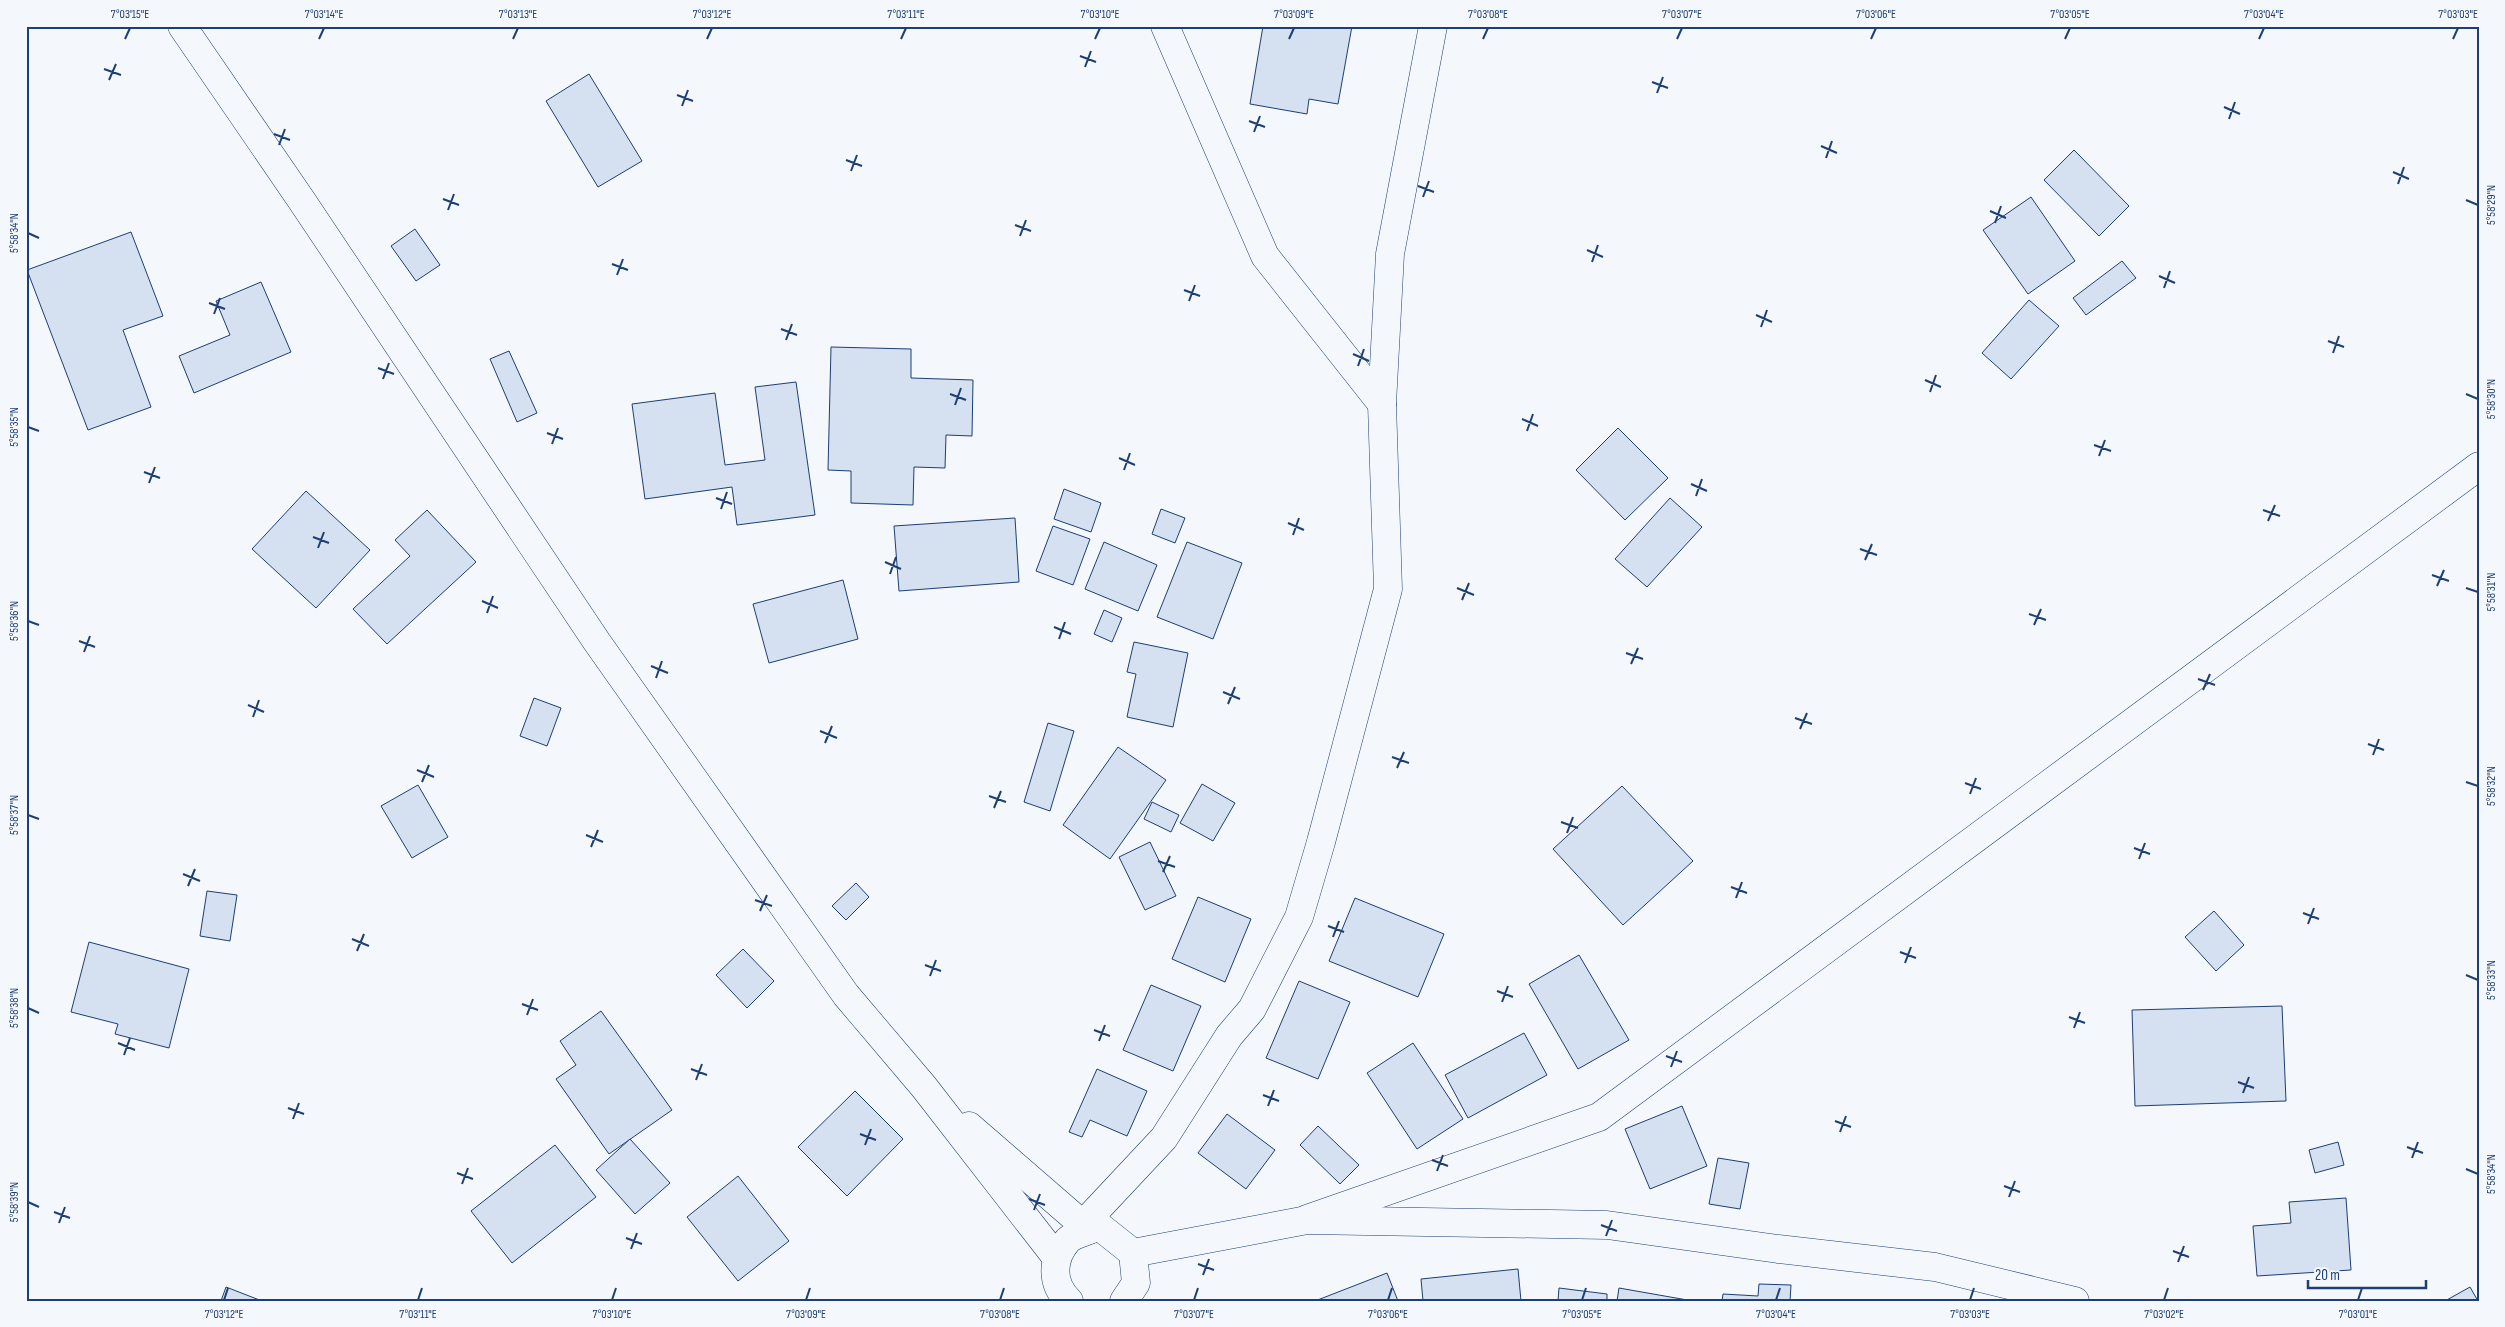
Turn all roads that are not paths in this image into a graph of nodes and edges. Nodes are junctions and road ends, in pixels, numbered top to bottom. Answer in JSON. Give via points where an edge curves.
{"nodes":[{"id":1,"x":182,"y":26,"type":"edge"},
{"id":2,"x":1165,"y":26,"type":"edge"},
{"id":3,"x":1433,"y":26,"type":"edge"},
{"id":4,"x":1382,"y":404,"type":"junction"},
{"id":5,"x":2479,"y":466,"type":"edge"},
{"id":6,"x":924,"y":1087,"type":"junction"},
{"id":7,"x":1307,"y":1220,"type":"junction"},
{"id":8,"x":1089,"y":1224,"type":"junction"},
{"id":9,"x":1133,"y":1252,"type":"junction"},
{"id":10,"x":1056,"y":1257,"type":"junction"},
{"id":11,"x":1133,"y":1295,"type":"edge"},
{"id":12,"x":1057,"y":1298,"type":"edge"},
{"id":13,"x":2075,"y":1301,"type":"edge"}],
"edges":[{"from":1,"to":6,"type":"street","via":[[603,650],[846,995]]},
{"from":2,"to":4,"type":"street","via":[[1265,256]]},
{"from":3,"to":4,"type":"street","via":[[1390,254]]},
{"from":4,"to":8,"type":"street","via":[[1388,589],[1299,917],[1252,1010],[1229,1036],[1164,1138]]},
{"from":5,"to":7,"type":"street","via":[[1599,1117]]},
{"from":6,"to":8,"type":"street"},
{"from":6,"to":10,"type":"street"},
{"from":7,"to":9,"type":"street"},
{"from":7,"to":13,"type":"street","via":[[1607,1225],[1935,1267]]},
{"from":8,"to":9,"type":"street"},
{"from":8,"to":10,"type":"street","via":[[1069,1239]]},
{"from":9,"to":11,"type":"street"},
{"from":10,"to":12,"type":"street"}]}
